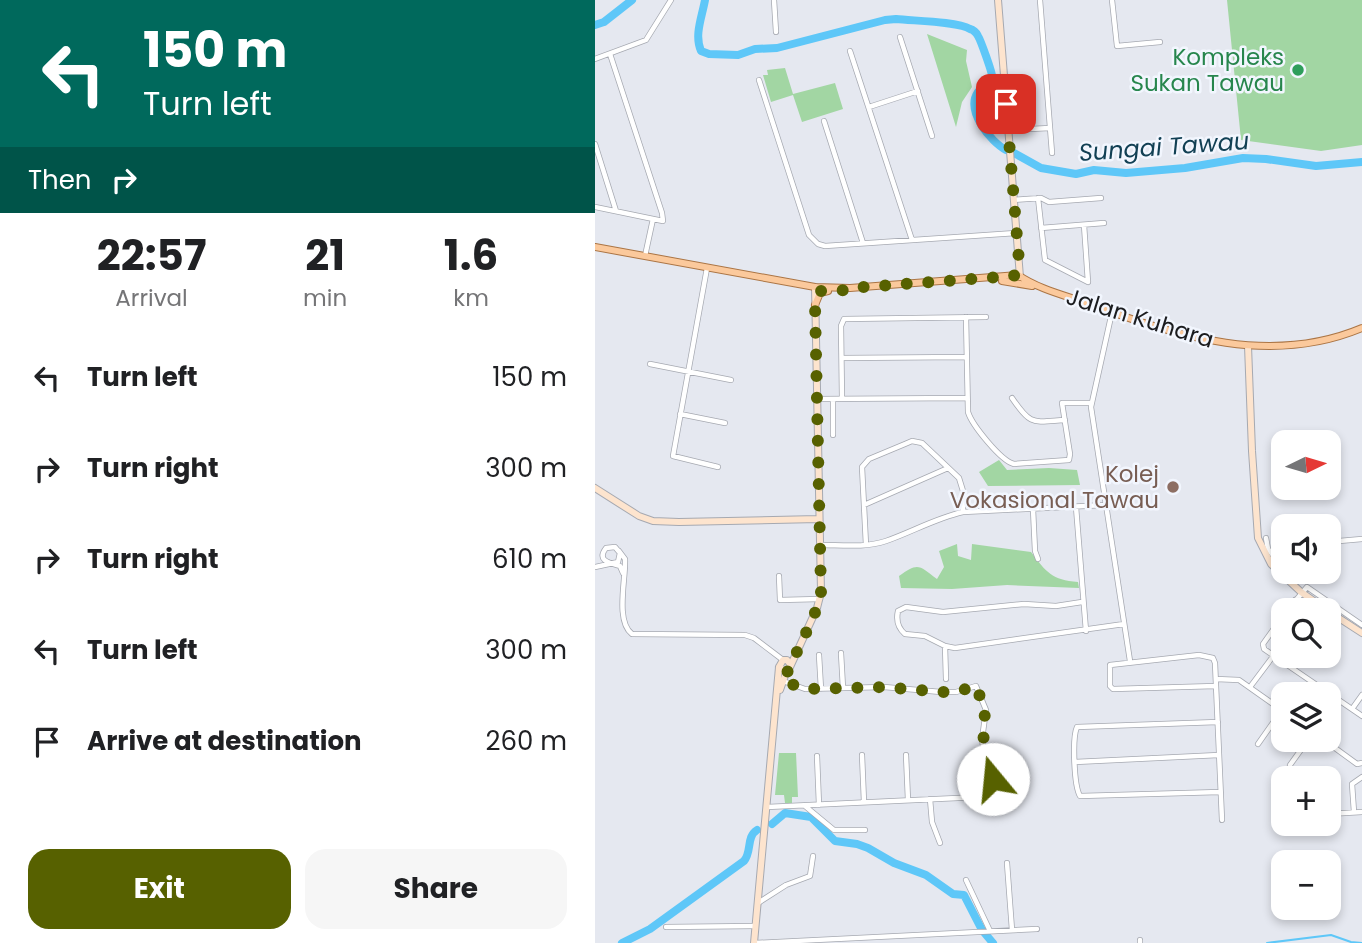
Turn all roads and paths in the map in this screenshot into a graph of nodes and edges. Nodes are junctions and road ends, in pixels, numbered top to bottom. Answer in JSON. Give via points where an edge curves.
{"nodes":[{"id":1,"x":671,"y":0,"type":"edge"},
{"id":2,"x":774,"y":0,"type":"edge"},
{"id":3,"x":997,"y":0,"type":"edge"},
{"id":4,"x":1040,"y":0,"type":"edge"},
{"id":5,"x":1112,"y":0,"type":"edge"},
{"id":6,"x":776,"y":32,"type":"dead end"},
{"id":7,"x":900,"y":37,"type":"dead end"},
{"id":8,"x":1160,"y":42,"type":"dead end"},
{"id":9,"x":850,"y":51,"type":"dead end"},
{"id":10,"x":610,"y":54,"type":"junction"},
{"id":11,"x":595,"y":59,"type":"edge"},
{"id":12,"x":759,"y":80,"type":"dead end"},
{"id":13,"x":918,"y":91,"type":"junction"},
{"id":14,"x":869,"y":107,"type":"junction"},
{"id":15,"x":824,"y":121,"type":"dead end"},
{"id":16,"x":1050,"y":128,"type":"junction"},
{"id":17,"x":1008,"y":130,"type":"junction"},
{"id":18,"x":932,"y":136,"type":"dead end"},
{"id":19,"x":595,"y":144,"type":"edge"},
{"id":20,"x":1052,"y":153,"type":"dead end"},
{"id":21,"x":1038,"y":198,"type":"junction"},
{"id":22,"x":1101,"y":198,"type":"dead end"},
{"id":23,"x":1014,"y":200,"type":"junction"},
{"id":24,"x":595,"y":207,"type":"edge"},
{"id":25,"x":616,"y":211,"type":"junction"},
{"id":26,"x":653,"y":219,"type":"junction"},
{"id":27,"x":1104,"y":223,"type":"dead end"},
{"id":28,"x":1084,"y":225,"type":"junction"},
{"id":29,"x":1041,"y":228,"type":"junction"},
{"id":30,"x":1016,"y":233,"type":"junction"},
{"id":31,"x":912,"y":240,"type":"junction"},
{"id":32,"x":863,"y":243,"type":"junction"},
{"id":33,"x":595,"y":247,"type":"edge"},
{"id":34,"x":645,"y":257,"type":"junction"},
{"id":35,"x":707,"y":268,"type":"junction"},
{"id":36,"x":1017,"y":279,"type":"junction"},
{"id":37,"x":799,"y":285,"type":"junction"},
{"id":38,"x":815,"y":287,"type":"junction"},
{"id":39,"x":850,"y":288,"type":"junction"},
{"id":40,"x":815,"y":305,"type":"junction"},
{"id":41,"x":1112,"y":312,"type":"junction"},
{"id":42,"x":966,"y":317,"type":"junction"},
{"id":43,"x":986,"y":317,"type":"dead end"},
{"id":44,"x":1362,"y":328,"type":"edge"},
{"id":45,"x":1248,"y":346,"type":"junction"},
{"id":46,"x":966,"y":357,"type":"junction"},
{"id":47,"x":842,"y":358,"type":"junction"},
{"id":48,"x":650,"y":364,"type":"dead end"},
{"id":49,"x":687,"y":372,"type":"junction"},
{"id":50,"x":731,"y":380,"type":"dead end"},
{"id":51,"x":967,"y":398,"type":"junction"},
{"id":52,"x":1012,"y":398,"type":"dead end"},
{"id":53,"x":816,"y":399,"type":"junction"},
{"id":54,"x":833,"y":399,"type":"junction"},
{"id":55,"x":842,"y":399,"type":"junction"},
{"id":56,"x":1091,"y":403,"type":"junction"},
{"id":57,"x":680,"y":414,"type":"junction"},
{"id":58,"x":1065,"y":420,"type":"junction"},
{"id":59,"x":725,"y":423,"type":"dead end"},
{"id":60,"x":834,"y":435,"type":"dead end"},
{"id":61,"x":718,"y":467,"type":"dead end"},
{"id":62,"x":948,"y":468,"type":"junction"},
{"id":63,"x":595,"y":488,"type":"edge"},
{"id":64,"x":864,"y":505,"type":"junction"},
{"id":65,"x":1105,"y":505,"type":"junction"},
{"id":66,"x":1076,"y":507,"type":"junction"},
{"id":67,"x":1033,"y":509,"type":"junction"},
{"id":68,"x":963,"y":512,"type":"junction"},
{"id":69,"x":818,"y":519,"type":"junction"},
{"id":70,"x":1266,"y":538,"type":"dead end"},
{"id":71,"x":1362,"y":539,"type":"edge"},
{"id":72,"x":1341,"y":541,"type":"edge"},
{"id":73,"x":819,"y":545,"type":"junction"},
{"id":74,"x":866,"y":545,"type":"junction"},
{"id":75,"x":604,"y":550,"type":"junction"},
{"id":76,"x":619,"y":551,"type":"junction"},
{"id":77,"x":1271,"y":553,"type":"edge"},
{"id":78,"x":595,"y":558,"type":"edge"},
{"id":79,"x":1038,"y":559,"type":"dead end"},
{"id":80,"x":1271,"y":562,"type":"edge"},
{"id":81,"x":612,"y":565,"type":"junction"},
{"id":82,"x":595,"y":567,"type":"edge"},
{"id":83,"x":623,"y":573,"type":"junction"},
{"id":84,"x":779,"y":576,"type":"dead end"},
{"id":85,"x":1292,"y":584,"type":"edge"},
{"id":86,"x":1301,"y":592,"type":"junction"},
{"id":87,"x":1296,"y":598,"type":"edge"},
{"id":88,"x":1309,"y":598,"type":"edge"},
{"id":89,"x":820,"y":599,"type":"junction"},
{"id":90,"x":1082,"y":602,"type":"junction"},
{"id":91,"x":1341,"y":619,"type":"edge"},
{"id":92,"x":1124,"y":624,"type":"junction"},
{"id":93,"x":1362,"y":625,"type":"edge"},
{"id":94,"x":1086,"y":631,"type":"junction"},
{"id":95,"x":1271,"y":633,"type":"edge"},
{"id":96,"x":1362,"y":633,"type":"edge"},
{"id":97,"x":945,"y":646,"type":"junction"},
{"id":98,"x":841,"y":653,"type":"dead end"},
{"id":99,"x":819,"y":654,"type":"dead end"},
{"id":100,"x":1271,"y":654,"type":"edge"},
{"id":101,"x":1271,"y":660,"type":"edge"},
{"id":102,"x":1130,"y":661,"type":"junction"},
{"id":103,"x":784,"y":664,"type":"junction"},
{"id":104,"x":1292,"y":668,"type":"edge"},
{"id":105,"x":946,"y":679,"type":"dead end"},
{"id":106,"x":1216,"y":679,"type":"junction"},
{"id":107,"x":783,"y":681,"type":"junction"},
{"id":108,"x":1216,"y":686,"type":"junction"},
{"id":109,"x":1250,"y":687,"type":"junction"},
{"id":110,"x":843,"y":688,"type":"junction"},
{"id":111,"x":821,"y":689,"type":"junction"},
{"id":112,"x":1362,"y":695,"type":"edge"},
{"id":113,"x":776,"y":702,"type":"junction"},
{"id":114,"x":1271,"y":702,"type":"edge"},
{"id":115,"x":1352,"y":709,"type":"junction"},
{"id":116,"x":1362,"y":716,"type":"edge"},
{"id":117,"x":1217,"y":722,"type":"junction"},
{"id":118,"x":1271,"y":726,"type":"edge"},
{"id":119,"x":1258,"y":744,"type":"dead end"},
{"id":120,"x":1299,"y":752,"type":"edge"},
{"id":121,"x":1340,"y":752,"type":"edge"},
{"id":122,"x":817,"y":755,"type":"dead end"},
{"id":123,"x":862,"y":755,"type":"dead end"},
{"id":124,"x":906,"y":755,"type":"dead end"},
{"id":125,"x":1219,"y":755,"type":"junction"},
{"id":126,"x":1076,"y":762,"type":"junction"},
{"id":127,"x":1362,"y":763,"type":"edge"},
{"id":128,"x":1290,"y":765,"type":"dead end"},
{"id":129,"x":1362,"y":777,"type":"edge"},
{"id":130,"x":1220,"y":792,"type":"junction"},
{"id":131,"x":930,"y":799,"type":"junction"},
{"id":132,"x":908,"y":800,"type":"junction"},
{"id":133,"x":864,"y":802,"type":"junction"},
{"id":134,"x":804,"y":805,"type":"junction"},
{"id":135,"x":819,"y":805,"type":"junction"},
{"id":136,"x":767,"y":807,"type":"junction"},
{"id":137,"x":1362,"y":812,"type":"edge"},
{"id":138,"x":1354,"y":813,"type":"junction"},
{"id":139,"x":1341,"y":814,"type":"edge"},
{"id":140,"x":1222,"y":820,"type":"dead end"},
{"id":141,"x":865,"y":830,"type":"dead end"},
{"id":142,"x":940,"y":843,"type":"dead end"},
{"id":143,"x":813,"y":856,"type":"dead end"},
{"id":144,"x":1007,"y":863,"type":"dead end"},
{"id":145,"x":966,"y":880,"type":"dead end"},
{"id":146,"x":757,"y":904,"type":"junction"},
{"id":147,"x":755,"y":926,"type":"junction"},
{"id":148,"x":666,"y":927,"type":"dead end"},
{"id":149,"x":1037,"y":929,"type":"dead end"},
{"id":150,"x":1012,"y":930,"type":"junction"},
{"id":151,"x":989,"y":931,"type":"junction"},
{"id":152,"x":795,"y":942,"type":"edge"},
{"id":153,"x":754,"y":943,"type":"edge"}],
"edges":[{"from":1,"to":10,"type":"street","via":[[646,40]]},
{"from":2,"to":6,"type":"street"},
{"from":3,"to":17,"type":"street"},
{"from":4,"to":16,"type":"street"},
{"from":5,"to":8,"type":"street","via":[[1117,46]]},
{"from":7,"to":13,"type":"street"},
{"from":9,"to":14,"type":"street"},
{"from":10,"to":11,"type":"street"},
{"from":10,"to":26,"type":"street","via":[[662,213],[663,221]]},
{"from":12,"to":32,"type":"street","via":[[809,234],[825,246]]},
{"from":13,"to":14,"type":"street"},
{"from":13,"to":18,"type":"street"},
{"from":14,"to":31,"type":"street"},
{"from":15,"to":32,"type":"street"},
{"from":16,"to":17,"type":"street"},
{"from":16,"to":20,"type":"street"},
{"from":17,"to":23,"type":"street"},
{"from":19,"to":25,"type":"street"},
{"from":21,"to":22,"type":"street","via":[[1049,202]]},
{"from":21,"to":23,"type":"street"},
{"from":21,"to":29,"type":"street"},
{"from":23,"to":30,"type":"street"},
{"from":24,"to":25,"type":"street"},
{"from":25,"to":26,"type":"street"},
{"from":26,"to":34,"type":"street"},
{"from":27,"to":28,"type":"street"},
{"from":28,"to":29,"type":"street"},
{"from":28,"to":29,"type":"street","via":[[1088,282],[1045,260]]},
{"from":30,"to":31,"type":"street"},
{"from":30,"to":36,"type":"street"},
{"from":31,"to":32,"type":"street"},
{"from":33,"to":34,"type":"main road"},
{"from":34,"to":35,"type":"main road"},
{"from":35,"to":37,"type":"main road"},
{"from":35,"to":49,"type":"street"},
{"from":36,"to":39,"type":"main road","name":"Jalan Kuhara"},
{"from":36,"to":41,"type":"main road","name":"Jalan Kuhara"},
{"from":37,"to":38,"type":"main road"},
{"from":37,"to":40,"type":"main road","via":[[810,290]]},
{"from":38,"to":39,"type":"main road"},
{"from":38,"to":40,"type":"street"},
{"from":39,"to":40,"type":"main road","via":[[821,291]]},
{"from":40,"to":53,"type":"street"},
{"from":41,"to":45,"type":"main road","name":"Jalan Kuhara","via":[[1188,337]]},
{"from":41,"to":56,"type":"street"},
{"from":42,"to":43,"type":"street"},
{"from":42,"to":46,"type":"street"},
{"from":42,"to":47,"type":"street","via":[[844,319]]},
{"from":44,"to":45,"type":"main road","name":"Jalan Kuhara","via":[[1310,343]]},
{"from":45,"to":80,"type":"street","via":[[1257,530]]},
{"from":46,"to":47,"type":"street"},
{"from":46,"to":51,"type":"street"},
{"from":47,"to":55,"type":"street"},
{"from":48,"to":49,"type":"street"},
{"from":49,"to":50,"type":"street"},
{"from":49,"to":57,"type":"street"},
{"from":51,"to":55,"type":"street"},
{"from":51,"to":58,"type":"street","via":[[969,418],[1010,463],[1069,460]]},
{"from":52,"to":58,"type":"street","via":[[1032,421]]},
{"from":53,"to":54,"type":"street"},
{"from":53,"to":69,"type":"street"},
{"from":54,"to":55,"type":"street"},
{"from":54,"to":60,"type":"street"},
{"from":56,"to":58,"type":"street","via":[[1062,403]]},
{"from":56,"to":65,"type":"street"},
{"from":57,"to":59,"type":"street"},
{"from":57,"to":61,"type":"street","via":[[673,456]]},
{"from":62,"to":64,"type":"street"},
{"from":62,"to":64,"type":"street","via":[[922,443],[905,444],[865,462]]},
{"from":62,"to":68,"type":"street","via":[[961,482]]},
{"from":63,"to":69,"type":"street","via":[[653,521]]},
{"from":64,"to":74,"type":"street"},
{"from":65,"to":66,"type":"street"},
{"from":65,"to":92,"type":"street"},
{"from":66,"to":67,"type":"street"},
{"from":66,"to":90,"type":"street"},
{"from":67,"to":68,"type":"street"},
{"from":67,"to":79,"type":"street"},
{"from":68,"to":74,"type":"street"},
{"from":69,"to":73,"type":"street"},
{"from":70,"to":77,"type":"street"},
{"from":71,"to":72,"type":"street"},
{"from":73,"to":74,"type":"street"},
{"from":73,"to":89,"type":"street"},
{"from":75,"to":76,"type":"street","via":[[612,546]]},
{"from":75,"to":78,"type":"street"},
{"from":75,"to":81,"type":"street","via":[[603,559]]},
{"from":76,"to":81,"type":"street","via":[[619,560]]},
{"from":76,"to":83,"type":"street","via":[[625,559]]},
{"from":81,"to":82,"type":"street"},
{"from":81,"to":83,"type":"street","via":[[620,566]]},
{"from":83,"to":103,"type":"street","via":[[626,630],[632,634],[745,635]]},
{"from":84,"to":89,"type":"street","via":[[780,600]]},
{"from":85,"to":86,"type":"street"},
{"from":86,"to":87,"type":"street"},
{"from":86,"to":88,"type":"street"},
{"from":86,"to":93,"type":"street","via":[[1309,588]]},
{"from":89,"to":103,"type":"street","via":[[798,646]]},
{"from":90,"to":94,"type":"street"},
{"from":90,"to":97,"type":"street","via":[[943,612],[906,607],[898,611],[898,624],[905,634],[931,638]]},
{"from":91,"to":96,"type":"street"},
{"from":92,"to":94,"type":"street"},
{"from":92,"to":102,"type":"street"},
{"from":94,"to":97,"type":"street","via":[[963,648]]},
{"from":95,"to":100,"type":"street","via":[[1263,644]]},
{"from":97,"to":105,"type":"street"},
{"from":98,"to":110,"type":"street"},
{"from":99,"to":111,"type":"street"},
{"from":101,"to":109,"type":"street"},
{"from":102,"to":106,"type":"street","via":[[1210,656]]},
{"from":102,"to":108,"type":"street","via":[[1109,665],[1111,688]]},
{"from":103,"to":107,"type":"street"},
{"from":103,"to":113,"type":"street"},
{"from":104,"to":115,"type":"street"},
{"from":106,"to":108,"type":"street"},
{"from":106,"to":109,"type":"street","via":[[1236,679]]},
{"from":107,"to":111,"type":"street","via":[[798,688]]},
{"from":107,"to":113,"type":"street"},
{"from":108,"to":117,"type":"street"},
{"from":109,"to":114,"type":"street"},
{"from":110,"to":111,"type":"street"},
{"from":110,"to":131,"type":"street","via":[[956,692],[976,686],[985,710],[983,748],[993,779],[991,794]]},
{"from":112,"to":115,"type":"street"},
{"from":113,"to":136,"type":"street"},
{"from":115,"to":116,"type":"street"},
{"from":117,"to":125,"type":"street"},
{"from":117,"to":126,"type":"street","via":[[1080,726],[1075,729]]},
{"from":118,"to":119,"type":"street"},
{"from":120,"to":128,"type":"street"},
{"from":121,"to":127,"type":"street"},
{"from":122,"to":135,"type":"street"},
{"from":123,"to":133,"type":"street"},
{"from":124,"to":132,"type":"street"},
{"from":125,"to":126,"type":"street"},
{"from":125,"to":130,"type":"street"},
{"from":126,"to":130,"type":"street","via":[[1080,796]]},
{"from":129,"to":138,"type":"street","via":[[1352,784]]},
{"from":130,"to":140,"type":"street"},
{"from":131,"to":132,"type":"street"},
{"from":131,"to":142,"type":"street"},
{"from":132,"to":133,"type":"street"},
{"from":133,"to":135,"type":"street"},
{"from":134,"to":135,"type":"street"},
{"from":134,"to":136,"type":"street"},
{"from":134,"to":141,"type":"street","via":[[834,830]]},
{"from":136,"to":146,"type":"street"},
{"from":137,"to":138,"type":"street"},
{"from":138,"to":139,"type":"street"},
{"from":143,"to":146,"type":"street","via":[[810,876]]},
{"from":144,"to":150,"type":"street"},
{"from":145,"to":151,"type":"street"},
{"from":146,"to":147,"type":"street"},
{"from":147,"to":148,"type":"street"},
{"from":147,"to":153,"type":"street"},
{"from":149,"to":150,"type":"street"},
{"from":150,"to":151,"type":"street"},
{"from":151,"to":152,"type":"street"},
{"from":152,"to":153,"type":"street"}]}
